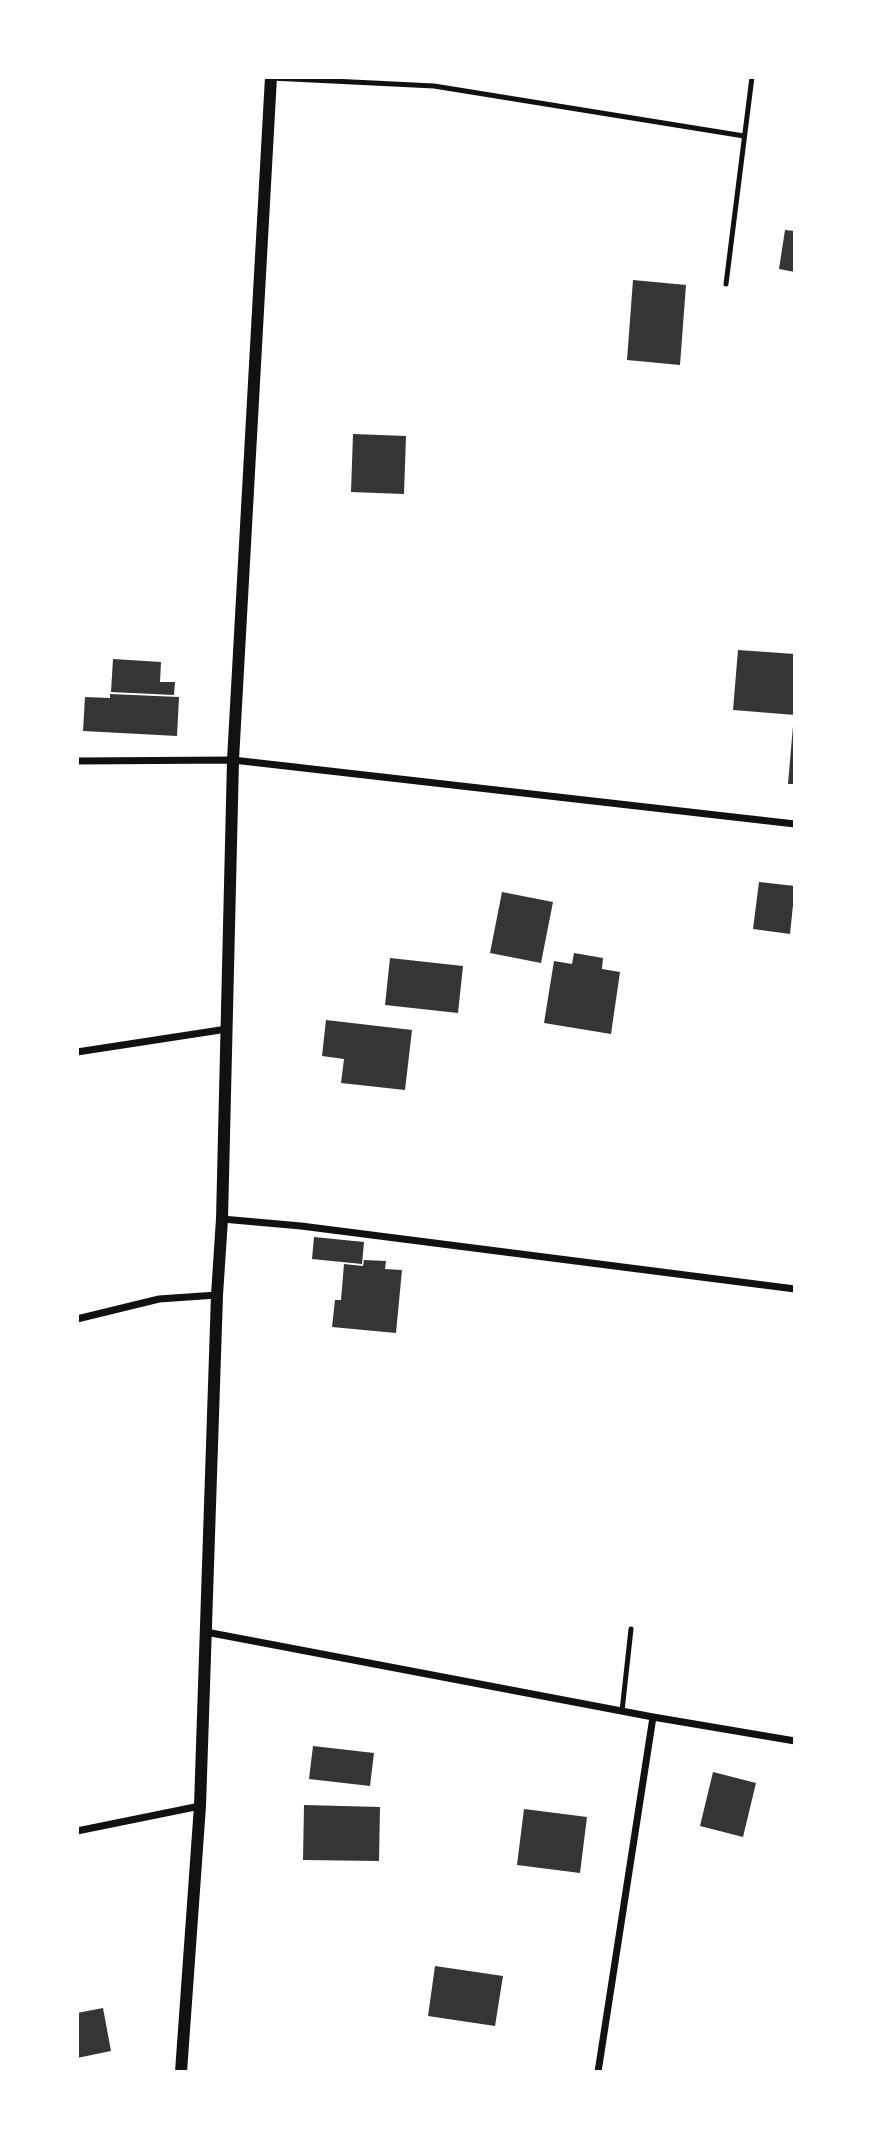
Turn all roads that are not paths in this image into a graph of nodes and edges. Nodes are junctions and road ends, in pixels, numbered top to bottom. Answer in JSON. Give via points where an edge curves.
{"nodes":[{"id":1,"x":752,"y":77,"type":"edge"},
{"id":2,"x":271,"y":78,"type":"edge"},
{"id":3,"x":744,"y":136,"type":"junction"},
{"id":4,"x":726,"y":284,"type":"dead end"},
{"id":5,"x":233,"y":760,"type":"junction"},
{"id":6,"x":77,"y":761,"type":"edge"},
{"id":7,"x":795,"y":824,"type":"edge"},
{"id":8,"x":227,"y":1029,"type":"junction"},
{"id":9,"x":77,"y":1052,"type":"edge"},
{"id":10,"x":222,"y":1219,"type":"junction"},
{"id":11,"x":795,"y":1289,"type":"edge"},
{"id":12,"x":217,"y":1295,"type":"junction"},
{"id":13,"x":77,"y":1319,"type":"edge"},
{"id":14,"x":631,"y":1629,"type":"dead end"},
{"id":15,"x":206,"y":1632,"type":"junction"},
{"id":16,"x":622,"y":1711,"type":"junction"},
{"id":17,"x":653,"y":1717,"type":"junction"},
{"id":18,"x":795,"y":1741,"type":"edge"},
{"id":19,"x":200,"y":1806,"type":"junction"},
{"id":20,"x":77,"y":1831,"type":"edge"},
{"id":21,"x":181,"y":2072,"type":"edge"},
{"id":22,"x":598,"y":2072,"type":"edge"}],
"edges":[{"from":1,"to":3,"type":"lane"},
{"from":2,"to":3,"type":"lane","via":[[434,86]]},
{"from":2,"to":5,"type":"street"},
{"from":3,"to":4,"type":"lane"},
{"from":5,"to":6,"type":"street"},
{"from":5,"to":7,"type":"street"},
{"from":5,"to":8,"type":"street"},
{"from":8,"to":9,"type":"street"},
{"from":8,"to":10,"type":"street"},
{"from":10,"to":11,"type":"street"},
{"from":10,"to":12,"type":"street"},
{"from":12,"to":13,"type":"street","via":[[159,1299]]},
{"from":12,"to":15,"type":"street"},
{"from":14,"to":16,"type":"lane"},
{"from":15,"to":16,"type":"street"},
{"from":15,"to":19,"type":"street"},
{"from":16,"to":17,"type":"street"},
{"from":17,"to":18,"type":"street"},
{"from":17,"to":22,"type":"street"},
{"from":19,"to":20,"type":"street"},
{"from":19,"to":21,"type":"street"}]}
